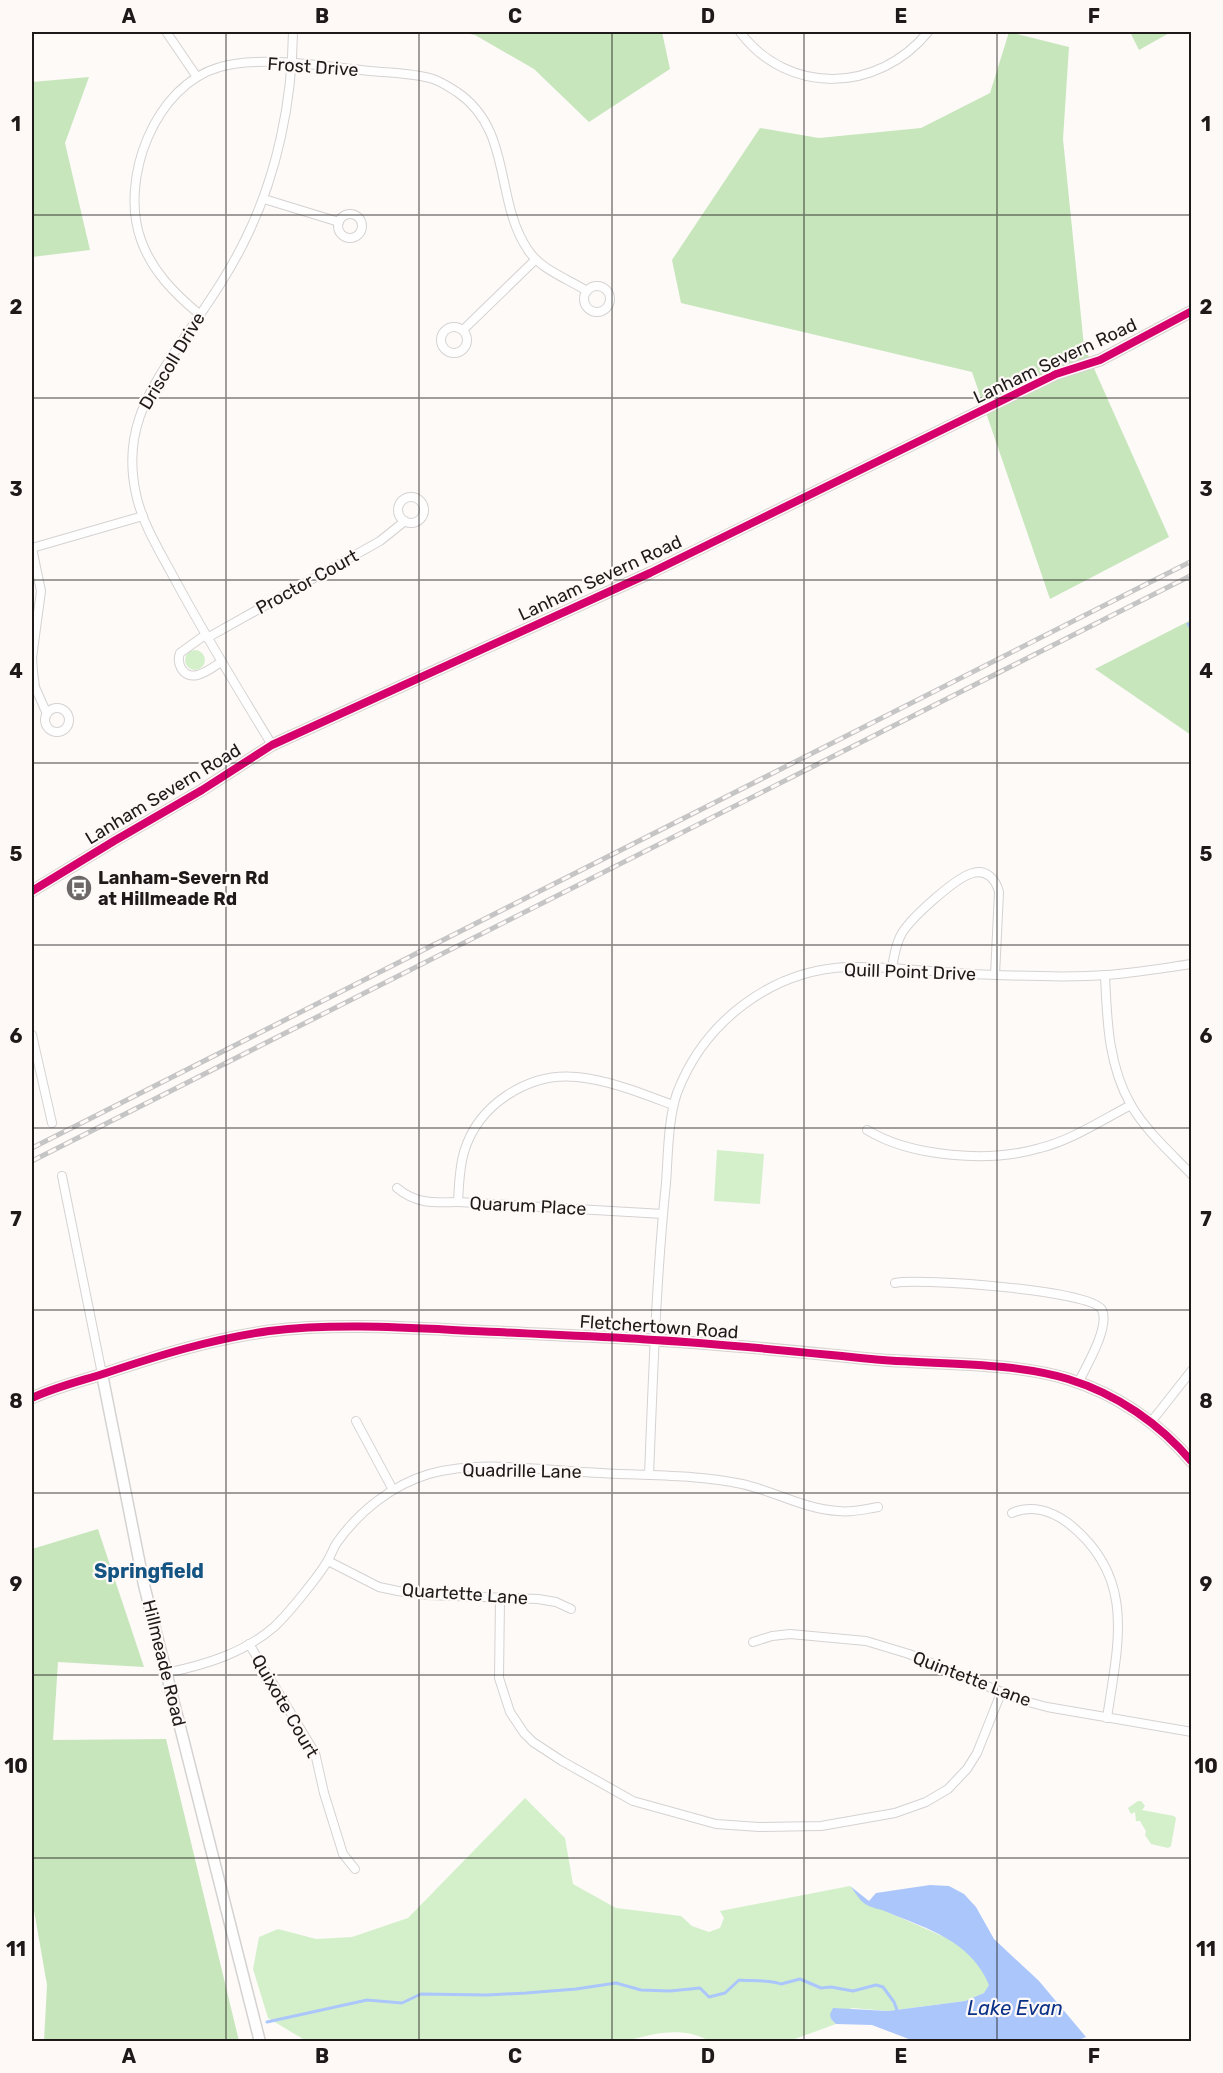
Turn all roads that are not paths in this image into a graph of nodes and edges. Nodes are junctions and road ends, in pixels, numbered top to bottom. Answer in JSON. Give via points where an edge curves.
{"nodes":[{"id":1,"x":293,"y":32,"type":"edge"},
{"id":2,"x":740,"y":32,"type":"edge"},
{"id":3,"x":928,"y":32,"type":"edge"},
{"id":4,"x":167,"y":33,"type":"edge"},
{"id":5,"x":291,"y":63,"type":"junction"},
{"id":6,"x":197,"y":77,"type":"junction"},
{"id":7,"x":264,"y":199,"type":"junction"},
{"id":8,"x":339,"y":222,"type":"dead end"},
{"id":9,"x":535,"y":260,"type":"junction"},
{"id":10,"x":587,"y":291,"type":"dead end"},
{"id":11,"x":1191,"y":311,"type":"edge"},
{"id":12,"x":199,"y":314,"type":"junction"},
{"id":13,"x":463,"y":330,"type":"dead end"},
{"id":14,"x":143,"y":516,"type":"junction"},
{"id":15,"x":405,"y":521,"type":"dead end"},
{"id":16,"x":32,"y":548,"type":"edge"},
{"id":17,"x":206,"y":637,"type":"junction"},
{"id":18,"x":221,"y":662,"type":"junction"},
{"id":19,"x":46,"y":714,"type":"dead end"},
{"id":20,"x":272,"y":745,"type":"junction"},
{"id":21,"x":32,"y":891,"type":"edge"},
{"id":22,"x":1191,"y":964,"type":"edge"},
{"id":23,"x":892,"y":968,"type":"junction"},
{"id":24,"x":994,"y":975,"type":"junction"},
{"id":25,"x":1105,"y":975,"type":"junction"},
{"id":26,"x":32,"y":1035,"type":"edge"},
{"id":27,"x":674,"y":1105,"type":"junction"},
{"id":28,"x":1131,"y":1105,"type":"junction"},
{"id":29,"x":52,"y":1123,"type":"dead end"},
{"id":30,"x":867,"y":1130,"type":"dead end"},
{"id":31,"x":1191,"y":1175,"type":"edge"},
{"id":32,"x":62,"y":1176,"type":"dead end"},
{"id":33,"x":397,"y":1188,"type":"dead end"},
{"id":34,"x":458,"y":1202,"type":"junction"},
{"id":35,"x":663,"y":1214,"type":"junction"},
{"id":36,"x":895,"y":1283,"type":"dead end"},
{"id":37,"x":655,"y":1340,"type":"junction"},
{"id":38,"x":1191,"y":1370,"type":"edge"},
{"id":39,"x":102,"y":1374,"type":"junction"},
{"id":40,"x":1078,"y":1383,"type":"junction"},
{"id":41,"x":32,"y":1398,"type":"edge"},
{"id":42,"x":356,"y":1421,"type":"dead end"},
{"id":43,"x":1150,"y":1422,"type":"junction"},
{"id":44,"x":1191,"y":1462,"type":"edge"},
{"id":45,"x":649,"y":1475,"type":"junction"},
{"id":46,"x":393,"y":1490,"type":"junction"},
{"id":47,"x":878,"y":1507,"type":"dead end"},
{"id":48,"x":1012,"y":1513,"type":"dead end"},
{"id":49,"x":328,"y":1561,"type":"junction"},
{"id":50,"x":500,"y":1598,"type":"junction"},
{"id":51,"x":571,"y":1609,"type":"dead end"},
{"id":52,"x":753,"y":1642,"type":"dead end"},
{"id":53,"x":249,"y":1644,"type":"junction"},
{"id":54,"x":166,"y":1673,"type":"junction"},
{"id":55,"x":1001,"y":1693,"type":"junction"},
{"id":56,"x":1107,"y":1718,"type":"junction"},
{"id":57,"x":1191,"y":1732,"type":"edge"},
{"id":58,"x":355,"y":1869,"type":"dead end"},
{"id":59,"x":260,"y":2042,"type":"edge"}],
"edges":[{"from":1,"to":5,"type":"street","name":"Driscoll Drive"},
{"from":2,"to":3,"type":"street","via":[[766,58],[782,67],[810,76],[839,79],[867,75],[888,66]]},
{"from":4,"to":6,"type":"street"},
{"from":5,"to":6,"type":"street","name":"Frost Drive","via":[[237,63]]},
{"from":5,"to":7,"type":"street","name":"Driscoll Drive","via":[[276,159]]},
{"from":5,"to":9,"type":"street","name":"Frost Drive","via":[[424,77],[469,100],[492,136],[515,224]]},
{"from":6,"to":12,"type":"street","name":"Frost Drive","via":[[172,100],[153,127],[141,156],[135,192],[138,227],[147,253],[162,278]]},
{"from":7,"to":8,"type":"street"},
{"from":7,"to":12,"type":"street","name":"Driscoll Drive","via":[[232,266]]},
{"from":9,"to":10,"type":"street","name":"Frost Drive"},
{"from":9,"to":13,"type":"street"},
{"from":11,"to":20,"type":"street","name":"Lanham Severn Road","via":[[1100,360],[1056,374],[650,573]]},
{"from":12,"to":14,"type":"street","name":"Driscoll Drive","via":[[162,370],[139,415],[133,467],[135,492]]},
{"from":14,"to":16,"type":"street"},
{"from":14,"to":17,"type":"street","name":"Driscoll Drive"},
{"from":15,"to":17,"type":"street","name":"Proctor Court","via":[[380,541]]},
{"from":16,"to":19,"type":"street","via":[[41,591],[33,672]]},
{"from":17,"to":18,"type":"street","name":"Driscoll Drive"},
{"from":17,"to":18,"type":"street","name":"Proctor Court","via":[[180,653],[181,668],[196,675]]},
{"from":18,"to":20,"type":"street","name":"Driscoll Drive"},
{"from":20,"to":21,"type":"street","name":"Lanham Severn Road"},
{"from":22,"to":25,"type":"street","name":"Quill Point Drive"},
{"from":23,"to":24,"type":"street","name":"Quill Point Drive"},
{"from":23,"to":24,"type":"street","via":[[902,933],[917,913],[968,875],[980,872],[997,882],[999,892]]},
{"from":23,"to":27,"type":"street","name":"Quill Point Drive","via":[[828,969],[759,993],[736,1010],[703,1047],[684,1077]]},
{"from":24,"to":25,"type":"street","name":"Quill Point Drive"},
{"from":25,"to":28,"type":"street","via":[[1108,1036]]},
{"from":26,"to":29,"type":"street"},
{"from":27,"to":34,"type":"street","via":[[586,1078],[561,1077],[529,1083],[491,1107],[477,1126],[462,1158]]},
{"from":27,"to":35,"type":"street","name":"Quill Point Drive"},
{"from":28,"to":30,"type":"street","via":[[1052,1145],[988,1156],[936,1152],[889,1142]]},
{"from":28,"to":31,"type":"street"},
{"from":32,"to":39,"type":"street","name":"Hillmeade Road"},
{"from":33,"to":34,"type":"street","name":"Quarum Place","via":[[419,1200]]},
{"from":34,"to":35,"type":"street","name":"Quarum Place"},
{"from":35,"to":37,"type":"street","name":"Quill Point Drive"},
{"from":36,"to":40,"type":"street","via":[[995,1287],[1094,1302],[1104,1312],[1102,1329]]},
{"from":37,"to":39,"type":"street","name":"Fletchertown Road","via":[[415,1328],[272,1331],[203,1343]]},
{"from":37,"to":40,"type":"street","name":"Fletchertown Road","via":[[1035,1371]]},
{"from":37,"to":45,"type":"street","name":"Quill Point Drive"},
{"from":38,"to":43,"type":"street"},
{"from":39,"to":41,"type":"street","name":"Fletchertown Road"},
{"from":39,"to":54,"type":"street","name":"Hillmeade Road","via":[[144,1585]]},
{"from":40,"to":43,"type":"street","name":"Fletchertown Road","via":[[1128,1406]]},
{"from":42,"to":46,"type":"street"},
{"from":43,"to":44,"type":"street","name":"Fletchertown Road"},
{"from":45,"to":46,"type":"street","name":"Quadrille Lane","via":[[472,1467],[427,1475]]},
{"from":45,"to":47,"type":"street","name":"Quadrille Lane","via":[[741,1484],[822,1509],[854,1511]]},
{"from":46,"to":49,"type":"street","name":"Quadrille Lane","via":[[348,1529]]},
{"from":48,"to":56,"type":"street","via":[[1032,1508],[1065,1521],[1088,1541],[1104,1565],[1116,1597],[1119,1621]]},
{"from":49,"to":50,"type":"street","name":"Quartette Lane","via":[[379,1587],[427,1595]]},
{"from":49,"to":53,"type":"street","name":"Quadrille Lane","via":[[276,1625]]},
{"from":50,"to":51,"type":"street","name":"Quartette Lane","via":[[538,1599]]},
{"from":50,"to":55,"type":"street","via":[[499,1678],[510,1712],[524,1733],[562,1761],[633,1801],[716,1824],[821,1826],[895,1813],[926,1802],[948,1789],[977,1754]]},
{"from":52,"to":55,"type":"street","name":"Quintette Lane","via":[[790,1634],[866,1641],[909,1654]]},
{"from":53,"to":54,"type":"street","name":"Quadrille Lane","via":[[213,1661]]},
{"from":53,"to":58,"type":"street","name":"Quixote Court","via":[[315,1753],[342,1854]]},
{"from":54,"to":59,"type":"street","name":"Hillmeade Road"},
{"from":55,"to":56,"type":"street","name":"Quintette Lane","via":[[1047,1707]]},
{"from":56,"to":57,"type":"street","name":"Quintette Lane"}]}
